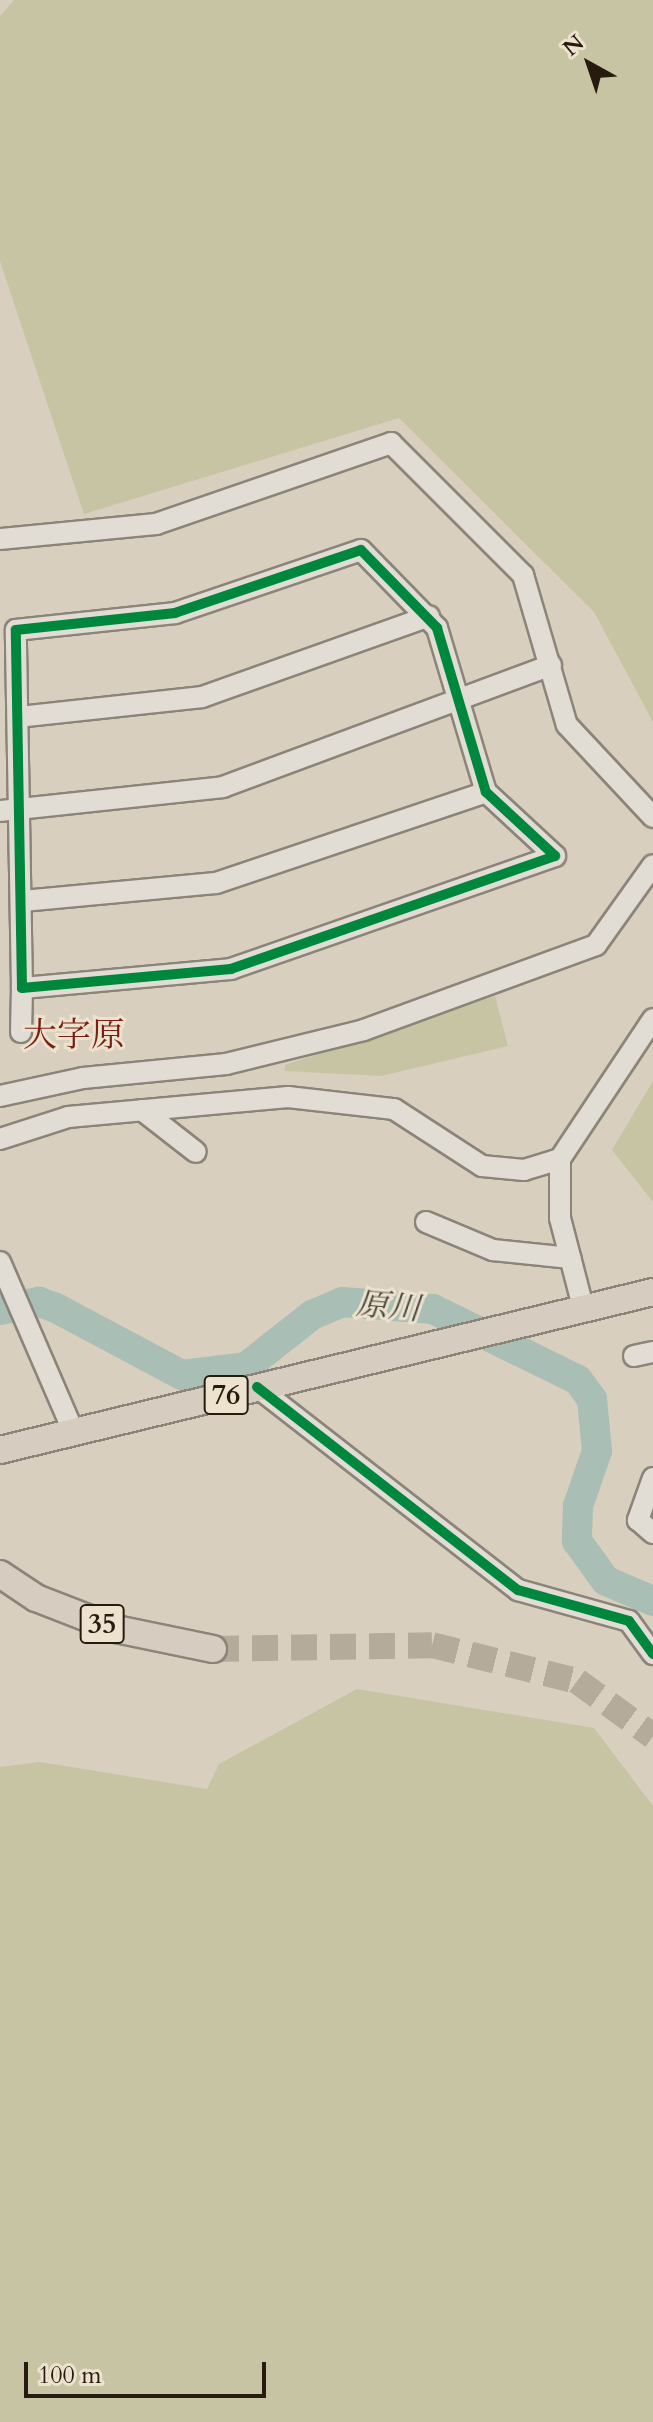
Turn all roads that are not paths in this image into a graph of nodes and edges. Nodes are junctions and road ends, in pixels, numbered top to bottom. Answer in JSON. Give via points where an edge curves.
{"nodes":[{"id":1,"x":0,"y":539,"type":"edge"},
{"id":2,"x":429,"y":616,"type":"junction"},
{"id":3,"x":551,"y":665,"type":"junction"},
{"id":4,"x":460,"y":700,"type":"junction"},
{"id":5,"x":18,"y":717,"type":"junction"},
{"id":6,"x":486,"y":792,"type":"junction"},
{"id":7,"x":9,"y":810,"type":"edge"},
{"id":8,"x":653,"y":817,"type":"edge"},
{"id":9,"x":653,"y":865,"type":"edge"},
{"id":10,"x":22,"y":901,"type":"junction"},
{"id":11,"x":22,"y":988,"type":"junction"},
{"id":12,"x":653,"y":1019,"type":"edge"},
{"id":13,"x":21,"y":1032,"type":"dead end"},
{"id":14,"x":0,"y":1096,"type":"edge"},
{"id":15,"x":142,"y":1110,"type":"junction"},
{"id":16,"x":0,"y":1139,"type":"edge"},
{"id":17,"x":196,"y":1152,"type":"dead end"},
{"id":18,"x":560,"y":1159,"type":"junction"},
{"id":19,"x":426,"y":1222,"type":"dead end"},
{"id":20,"x":571,"y":1258,"type":"junction"},
{"id":21,"x":0,"y":1262,"type":"edge"},
{"id":22,"x":653,"y":1292,"type":"edge"},
{"id":23,"x":583,"y":1307,"type":"junction"},
{"id":24,"x":257,"y":1387,"type":"junction"},
{"id":25,"x":74,"y":1433,"type":"junction"},
{"id":26,"x":0,"y":1450,"type":"edge"},
{"id":27,"x":653,"y":1478,"type":"edge"},
{"id":28,"x":653,"y":1533,"type":"edge"},
{"id":29,"x":0,"y":1574,"type":"edge"},
{"id":30,"x":213,"y":1649,"type":"tunnel mouth"},
{"id":31,"x":653,"y":1654,"type":"edge"}],
"edges":[{"from":1,"to":3,"type":"street","via":[[156,524],[391,443],[523,575]]},
{"from":2,"to":4,"type":"street"},
{"from":2,"to":5,"type":"street","via":[[202,697]]},
{"from":2,"to":5,"type":"street","via":[[361,550],[175,613],[16,630]]},
{"from":3,"to":4,"type":"street"},
{"from":3,"to":8,"type":"street","via":[[576,739]]},
{"from":4,"to":6,"type":"street"},
{"from":4,"to":7,"type":"street","via":[[223,787]]},
{"from":5,"to":7,"type":"street"},
{"from":6,"to":10,"type":"street","via":[[216,883]]},
{"from":6,"to":11,"type":"street","via":[[555,856],[231,969]]},
{"from":7,"to":10,"type":"street"},
{"from":9,"to":14,"type":"street","via":[[596,945],[364,1030],[226,1064],[83,1078]]},
{"from":10,"to":11,"type":"street"},
{"from":11,"to":13,"type":"street"},
{"from":12,"to":18,"type":"street"},
{"from":15,"to":16,"type":"street","via":[[68,1117]]},
{"from":15,"to":17,"type":"street"},
{"from":15,"to":18,"type":"street","via":[[288,1097],[394,1109],[482,1166],[524,1170]]},
{"from":18,"to":20,"type":"street","via":[[556,1190]]},
{"from":19,"to":20,"type":"street","via":[[493,1250]]},
{"from":20,"to":23,"type":"street"},
{"from":21,"to":25,"type":"street"},
{"from":22,"to":23,"type":"main road","number":"76"},
{"from":23,"to":24,"type":"main road","number":"76"},
{"from":24,"to":25,"type":"main road","number":"76"},
{"from":24,"to":31,"type":"street","via":[[518,1590],[629,1621]]},
{"from":25,"to":26,"type":"main road","number":"76"},
{"from":27,"to":28,"type":"street","via":[[638,1520]]},
{"from":29,"to":30,"type":"main road","number":"35","via":[[36,1598],[116,1629]]}]}
